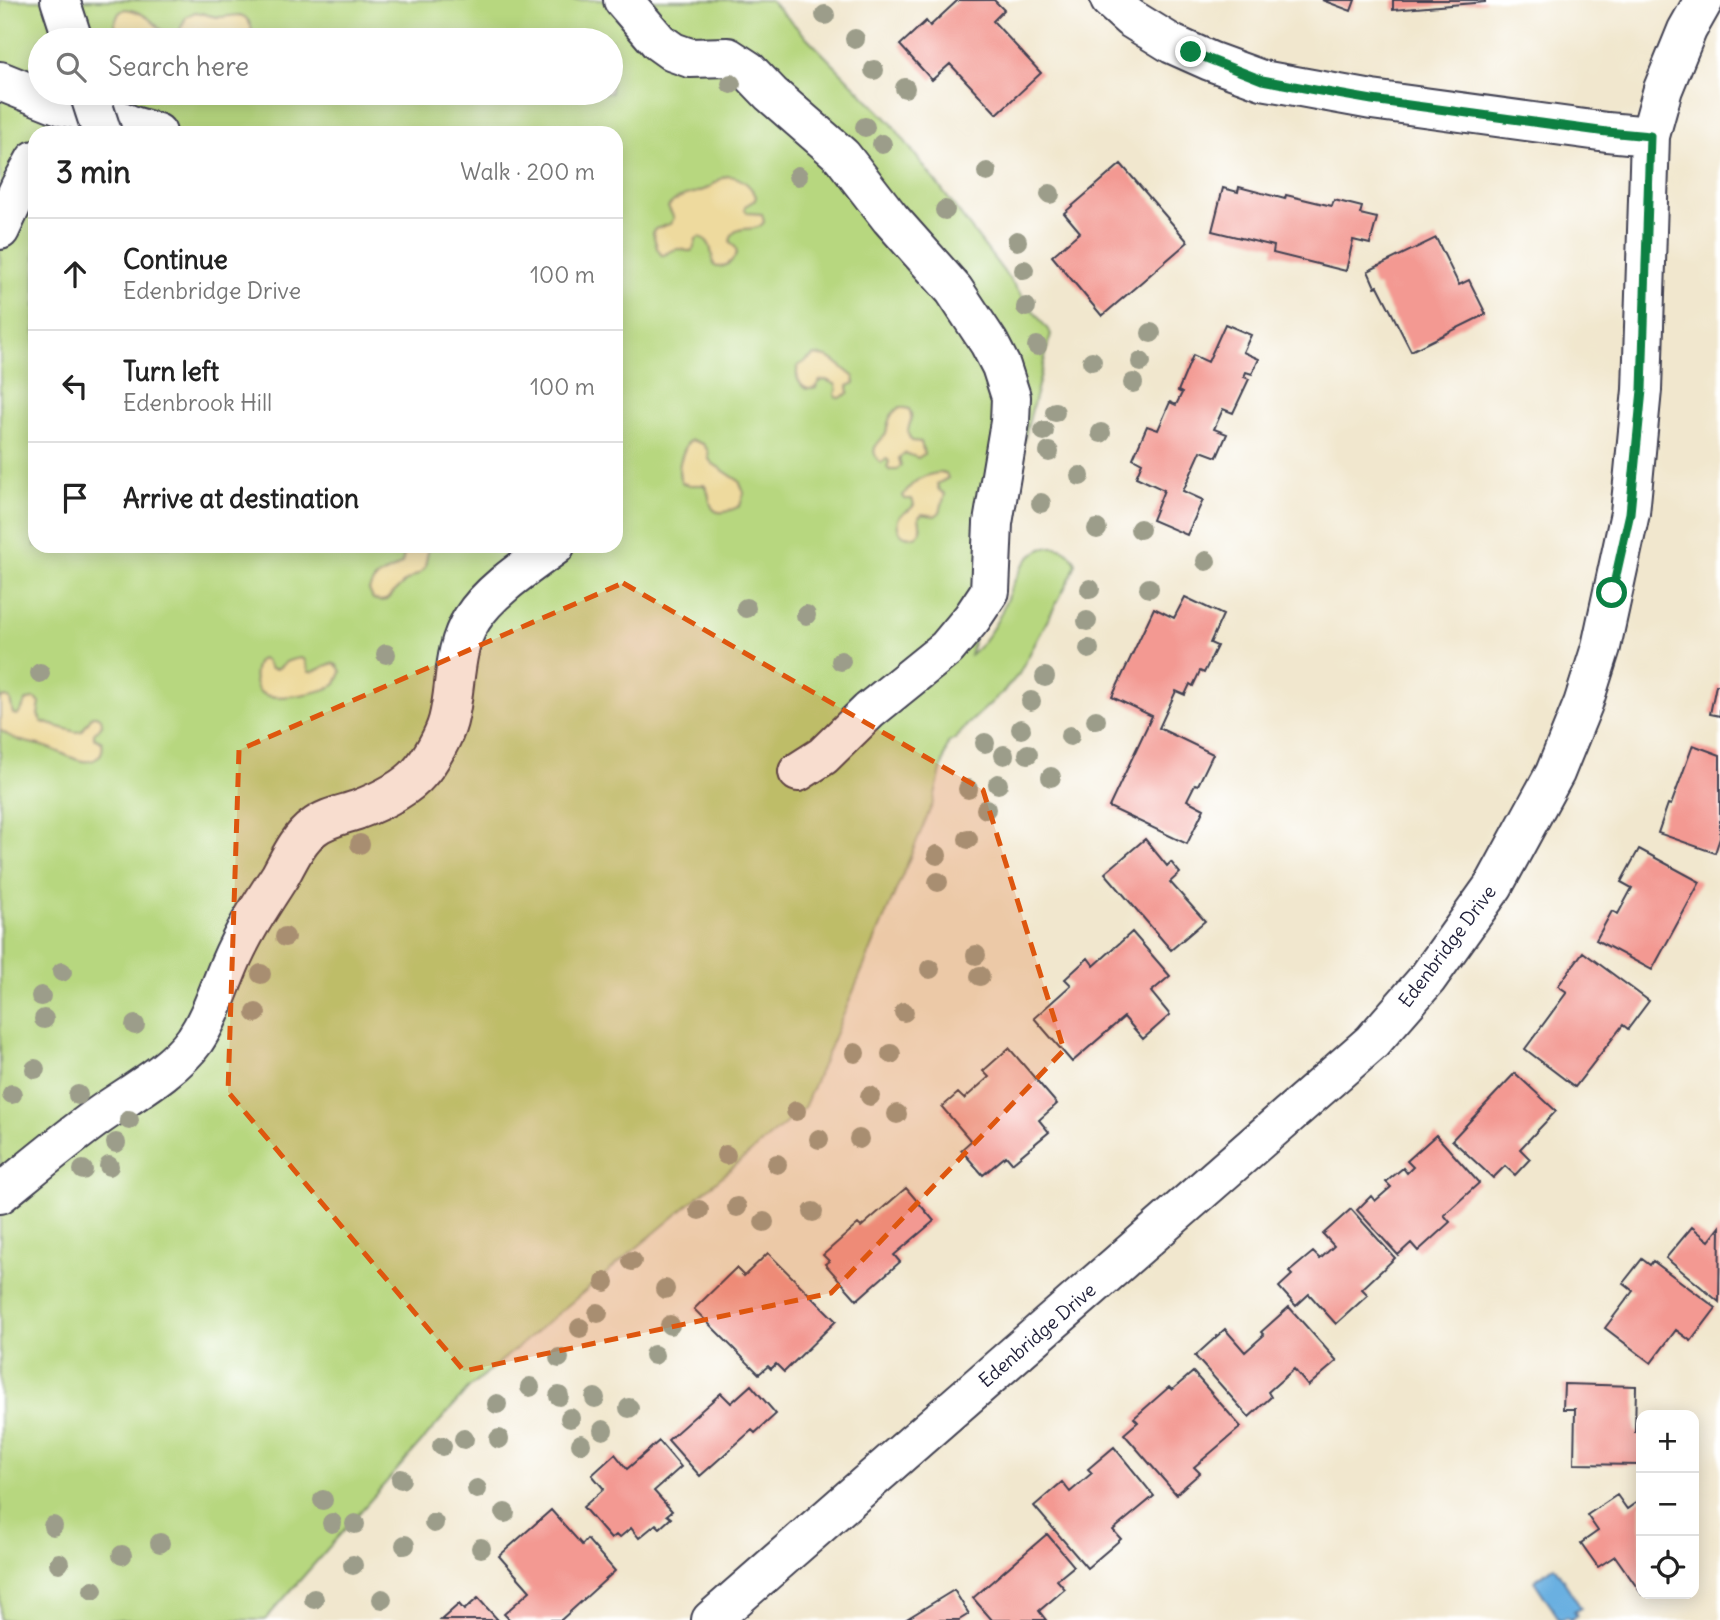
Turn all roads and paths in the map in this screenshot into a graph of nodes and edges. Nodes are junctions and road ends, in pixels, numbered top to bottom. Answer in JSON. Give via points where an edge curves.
{"nodes":[{"id":1,"x":60,"y":0,"type":"edge"},
{"id":2,"x":623,"y":0,"type":"edge"},
{"id":3,"x":1110,"y":0,"type":"edge"},
{"id":4,"x":1704,"y":0,"type":"edge"},
{"id":5,"x":69,"y":28,"type":"edge"},
{"id":6,"x":0,"y":80,"type":"edge"},
{"id":7,"x":28,"y":93,"type":"edge"},
{"id":8,"x":68,"y":111,"type":"edge"},
{"id":9,"x":91,"y":126,"type":"edge"},
{"id":10,"x":133,"y":126,"type":"edge"},
{"id":11,"x":1650,"y":136,"type":"junction"},
{"id":12,"x":28,"y":173,"type":"edge"},
{"id":13,"x":0,"y":230,"type":"edge"},
{"id":14,"x":546,"y":553,"type":"edge"},
{"id":15,"x":798,"y":772,"type":"dead end"},
{"id":16,"x":0,"y":1194,"type":"edge"},
{"id":17,"x":711,"y":1620,"type":"edge"}],
"edges":[{"from":1,"to":5,"type":"street"},
{"from":2,"to":15,"type":"street","via":[[673,52],[691,58],[728,57],[748,70],[842,156],[954,290],[989,343],[1011,397],[993,523],[990,591],[947,648],[869,711],[823,756]]},
{"from":3,"to":11,"type":"street","via":[[1129,18],[1172,44],[1262,80],[1372,100]]},
{"from":4,"to":11,"type":"street","name":"Edenbridge Drive","via":[[1663,89]]},
{"from":6,"to":7,"type":"street"},
{"from":8,"to":9,"type":"street","bridge":true},
{"from":8,"to":10,"type":"street","via":[[89,107]]},
{"from":11,"to":17,"type":"street","name":"Edenbridge Drive","via":[[1642,390],[1630,513],[1601,647],[1583,704],[1555,773],[1494,885],[1427,979],[1372,1042]]},
{"from":12,"to":13,"type":"street"},
{"from":14,"to":16,"type":"street","via":[[472,618],[461,642],[447,723],[421,771],[382,799],[312,828],[298,846],[252,919],[194,1042],[175,1062],[64,1141]]}]}
